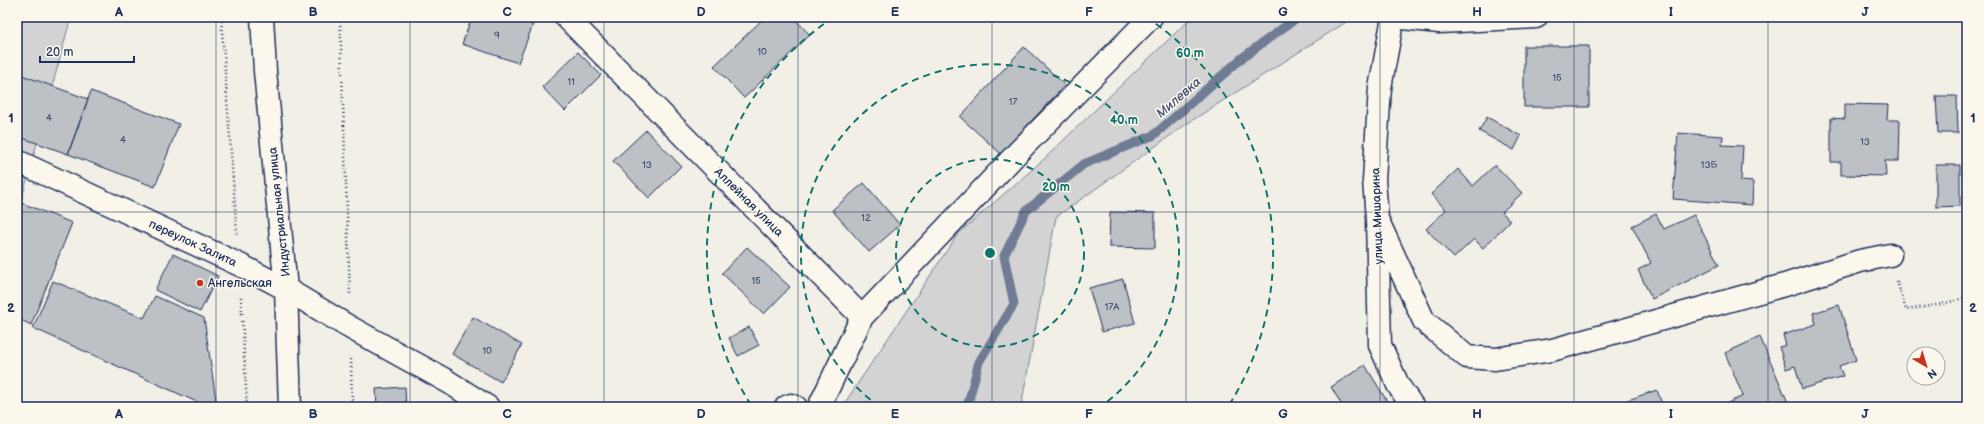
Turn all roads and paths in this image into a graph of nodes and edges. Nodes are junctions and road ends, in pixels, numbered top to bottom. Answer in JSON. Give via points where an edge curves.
{"nodes":[{"id":1,"x":221,"y":17,"type":"edge"},
{"id":2,"x":262,"y":17,"type":"edge"},
{"id":3,"x":340,"y":17,"type":"edge"},
{"id":4,"x":1151,"y":17,"type":"edge"},
{"id":5,"x":1393,"y":17,"type":"edge"},
{"id":6,"x":1536,"y":17,"type":"edge"},
{"id":7,"x":574,"y":20,"type":"edge"},
{"id":8,"x":17,"y":161,"type":"edge"},
{"id":9,"x":1378,"y":219,"type":"junction"},
{"id":10,"x":1890,"y":255,"type":"joint"},
{"id":11,"x":240,"y":265,"type":"junction"},
{"id":12,"x":286,"y":289,"type":"junction"},
{"id":13,"x":1967,"y":296,"type":"edge"},
{"id":14,"x":862,"y":317,"type":"junction"},
{"id":15,"x":351,"y":328,"type":"junction"},
{"id":16,"x":247,"y":407,"type":"edge"},
{"id":17,"x":290,"y":407,"type":"edge"},
{"id":18,"x":352,"y":407,"type":"edge"},
{"id":19,"x":488,"y":407,"type":"edge"},
{"id":20,"x":786,"y":407,"type":"edge"},
{"id":21,"x":796,"y":407,"type":"edge"},
{"id":22,"x":819,"y":407,"type":"edge"},
{"id":23,"x":1413,"y":407,"type":"edge"}],
"edges":[{"from":1,"to":11,"type":"path"},
{"from":2,"to":12,"type":"street","name":"Индустриальная улица"},
{"from":3,"to":15,"type":"path"},
{"from":4,"to":14,"type":"street","via":[[1020,150]]},
{"from":5,"to":6,"type":"street","via":[[1439,22]]},
{"from":5,"to":9,"type":"street","name":"улица Мишарина","via":[[1380,88],[1374,180]]},
{"from":7,"to":14,"type":"street","name":"Аллейная улица"},
{"from":8,"to":11,"type":"street","name":"переулок Залита"},
{"from":9,"to":10,"type":"street","via":[[1424,321],[1467,357],[1496,359],[1552,350],[1788,284],[1860,261]]},
{"from":9,"to":23,"type":"street","name":"улица Мишарина","via":[[1380,345],[1398,385]]},
{"from":10,"to":13,"type":"path","via":[[1906,310],[1942,304]]},
{"from":11,"to":12,"type":"street","name":"переулок Залита"},
{"from":11,"to":16,"type":"path"},
{"from":12,"to":15,"type":"street","name":"переулок Залита"},
{"from":12,"to":17,"type":"street","name":"Индустриальная улица"},
{"from":14,"to":22,"type":"street"},
{"from":15,"to":18,"type":"path"},
{"from":15,"to":19,"type":"street","name":"переулок Залита","via":[[447,381]]},
{"from":20,"to":21,"type":"street"}]}
